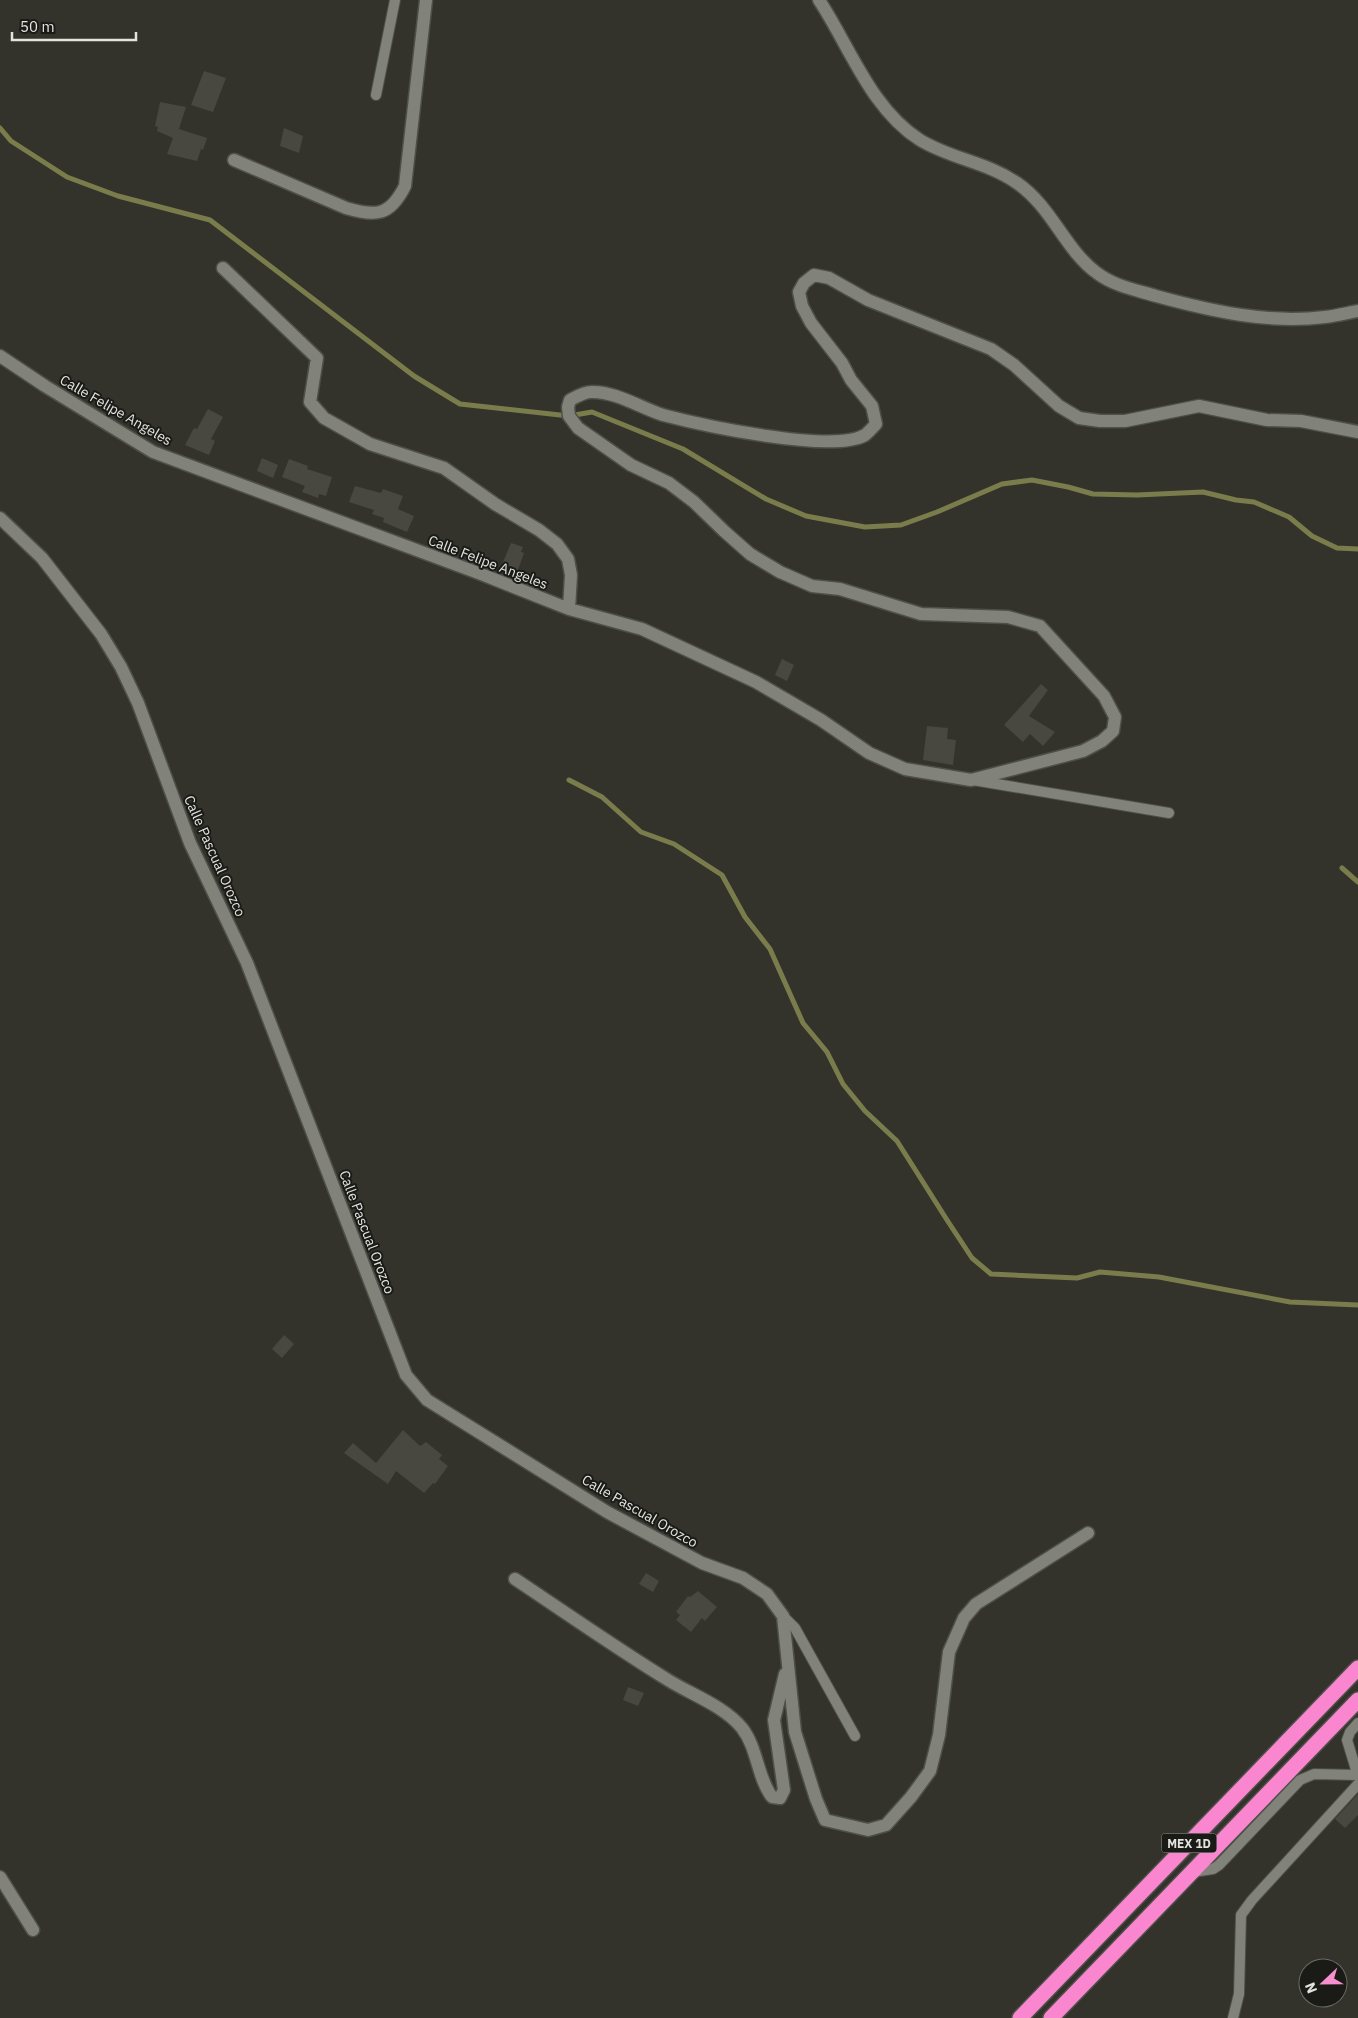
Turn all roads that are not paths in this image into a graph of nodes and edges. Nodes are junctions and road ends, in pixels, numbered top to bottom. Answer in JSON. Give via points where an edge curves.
{"nodes":[{"id":1,"x":395,"y":0,"type":"edge"},
{"id":2,"x":426,"y":0,"type":"edge"},
{"id":3,"x":819,"y":0,"type":"edge"},
{"id":4,"x":376,"y":95,"type":"dead end"},
{"id":5,"x":234,"y":160,"type":"dead end"},
{"id":6,"x":223,"y":268,"type":"dead end"},
{"id":7,"x":1358,"y":311,"type":"edge"},
{"id":8,"x":0,"y":356,"type":"edge"},
{"id":9,"x":1358,"y":432,"type":"edge"},
{"id":10,"x":0,"y":518,"type":"edge"},
{"id":11,"x":569,"y":609,"type":"junction"},
{"id":12,"x":971,"y":780,"type":"junction"},
{"id":13,"x":1169,"y":813,"type":"dead end"},
{"id":14,"x":1088,"y":1533,"type":"dead end"},
{"id":15,"x":515,"y":1579,"type":"dead end"},
{"id":16,"x":783,"y":1616,"type":"junction"},
{"id":17,"x":787,"y":1664,"type":"junction"},
{"id":18,"x":1358,"y":1668,"type":"edge"},
{"id":19,"x":1358,"y":1700,"type":"edge"},
{"id":20,"x":1358,"y":1723,"type":"edge"},
{"id":21,"x":855,"y":1736,"type":"dead end"},
{"id":22,"x":1358,"y":1778,"type":"edge"},
{"id":23,"x":1193,"y":1872,"type":"junction"},
{"id":24,"x":0,"y":1877,"type":"edge"},
{"id":25,"x":34,"y":1930,"type":"dead end"},
{"id":26,"x":1020,"y":2018,"type":"edge"},
{"id":27,"x":1051,"y":2018,"type":"edge"},
{"id":28,"x":1234,"y":2018,"type":"edge"}],
"edges":[{"from":1,"to":4,"type":"lane"},
{"from":2,"to":5,"type":"street","via":[[406,186],[398,201],[373,214],[364,213]]},
{"from":3,"to":7,"type":"street","via":[[872,90],[896,119],[918,139],[940,151],[990,168],[1017,182],[1041,203],[1096,273],[1120,286],[1243,316],[1290,319]]},
{"from":6,"to":11,"type":"street","via":[[317,358],[310,402],[324,418],[370,444],[444,468],[556,544],[568,559],[571,574]]},
{"from":8,"to":11,"type":"street","name":"Calle Felipe Angeles","via":[[153,452]]},
{"from":9,"to":12,"type":"street","via":[[1301,421],[1267,420],[1199,406],[1125,421],[1079,418],[1059,406],[1014,365],[990,349],[868,300],[829,278],[814,275],[799,292],[802,306],[842,363],[850,380],[872,406],[876,424],[866,434],[854,439],[836,440],[785,438],[694,423],[610,395],[591,392],[570,400],[569,416],[578,428],[631,465],[669,483],[750,554],[780,572],[812,586],[840,589],[921,614],[1008,617],[1040,626],[1104,696],[1115,717],[1113,731],[1102,742],[1083,750]]},
{"from":10,"to":16,"type":"street","name":"Calle Pascual Orozco","via":[[42,558],[101,634],[130,685],[190,843],[247,963],[406,1375],[427,1400],[607,1512],[702,1563],[743,1578],[767,1594]]},
{"from":11,"to":12,"type":"street","name":"Calle Felipe Angeles","via":[[642,630],[692,651],[756,682],[869,753],[905,769]]},
{"from":12,"to":13,"type":"lane"},
{"from":14,"to":17,"type":"street","via":[[976,1604],[964,1618],[950,1652],[939,1735],[930,1771],[886,1825],[868,1830],[826,1820],[795,1732]]},
{"from":15,"to":17,"type":"street","via":[[633,1658],[722,1711],[741,1727],[751,1743],[767,1790],[772,1797],[780,1798],[784,1790],[774,1720]]},
{"from":16,"to":17,"type":"street"},
{"from":16,"to":21,"type":"lane","via":[[795,1628]]},
{"from":18,"to":26,"type":"highway","number":"MEX 1D"},
{"from":19,"to":23,"type":"highway","number":"MEX 1D"},
{"from":20,"to":22,"type":"lane","via":[[1347,1740]]},
{"from":22,"to":23,"type":"lane","via":[[1314,1774],[1300,1780],[1219,1865]]},
{"from":22,"to":28,"type":"lane","via":[[1241,1915],[1239,1994]]},
{"from":23,"to":27,"type":"highway","number":"MEX 1D"},
{"from":24,"to":25,"type":"street"}]}
